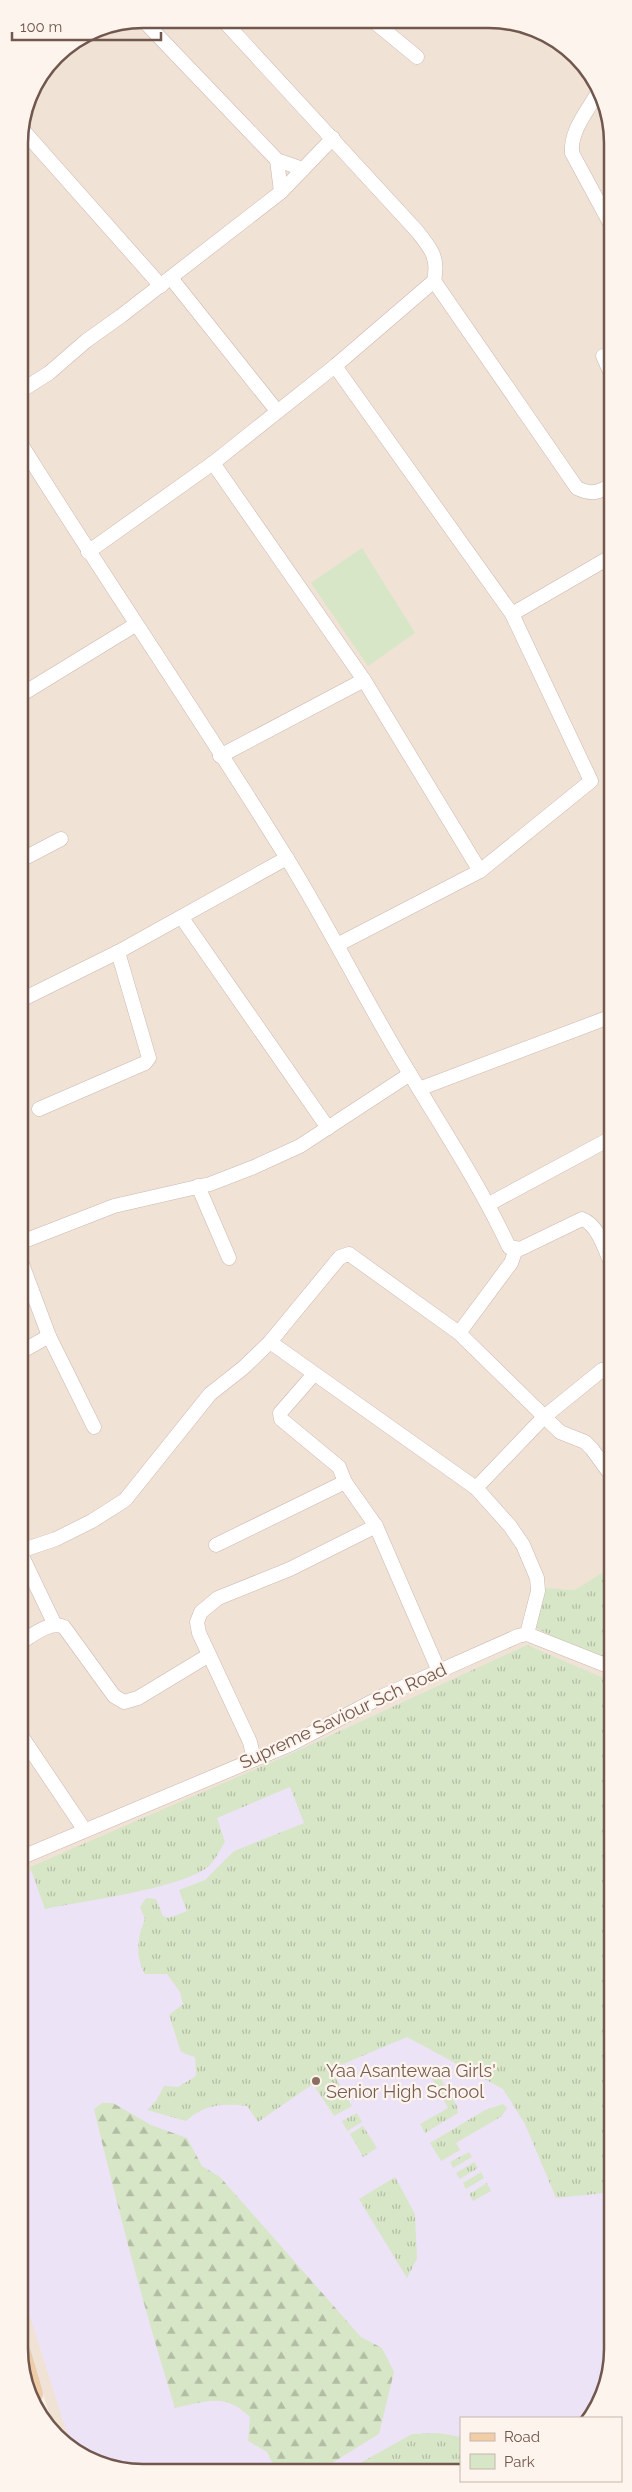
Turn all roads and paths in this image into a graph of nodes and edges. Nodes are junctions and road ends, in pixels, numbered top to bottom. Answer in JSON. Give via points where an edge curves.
{"nodes":[{"id":1,"x":151,"y":28,"type":"edge"},
{"id":2,"x":230,"y":28,"type":"edge"},
{"id":3,"x":382,"y":28,"type":"edge"},
{"id":4,"x":417,"y":57,"type":"dead end"},
{"id":5,"x":595,"y":97,"type":"edge"},
{"id":6,"x":28,"y":135,"type":"edge"},
{"id":7,"x":333,"y":138,"type":"junction"},
{"id":8,"x":277,"y":160,"type":"junction"},
{"id":9,"x":303,"y":169,"type":"junction"},
{"id":10,"x":281,"y":192,"type":"junction"},
{"id":11,"x":604,"y":212,"type":"edge"},
{"id":12,"x":434,"y":281,"type":"junction"},
{"id":13,"x":166,"y":282,"type":"junction"},
{"id":14,"x":335,"y":366,"type":"junction"},
{"id":15,"x":28,"y":386,"type":"edge"},
{"id":16,"x":277,"y":411,"type":"junction"},
{"id":17,"x":28,"y":455,"type":"edge"},
{"id":18,"x":213,"y":463,"type":"junction"},
{"id":19,"x":604,"y":489,"type":"edge"},
{"id":20,"x":88,"y":552,"type":"junction"},
{"id":21,"x":604,"y":561,"type":"edge"},
{"id":22,"x":512,"y":614,"type":"junction"},
{"id":23,"x":136,"y":625,"type":"junction"},
{"id":24,"x":364,"y":680,"type":"junction"},
{"id":25,"x":28,"y":691,"type":"edge"},
{"id":26,"x":220,"y":756,"type":"junction"},
{"id":27,"x":61,"y":839,"type":"dead end"},
{"id":28,"x":28,"y":856,"type":"edge"},
{"id":29,"x":287,"y":858,"type":"junction"},
{"id":30,"x":480,"y":871,"type":"junction"},
{"id":31,"x":182,"y":918,"type":"junction"},
{"id":32,"x":338,"y":944,"type":"junction"},
{"id":33,"x":118,"y":952,"type":"junction"},
{"id":34,"x":28,"y":997,"type":"edge"},
{"id":35,"x":604,"y":1019,"type":"edge"},
{"id":36,"x":410,"y":1074,"type":"junction"},
{"id":37,"x":419,"y":1089,"type":"junction"},
{"id":38,"x":39,"y":1109,"type":"dead end"},
{"id":39,"x":328,"y":1128,"type":"junction"},
{"id":40,"x":604,"y":1141,"type":"edge"},
{"id":41,"x":198,"y":1186,"type":"junction"},
{"id":42,"x":489,"y":1204,"type":"junction"},
{"id":43,"x":28,"y":1239,"type":"edge"},
{"id":44,"x":604,"y":1250,"type":"edge"},
{"id":45,"x":514,"y":1256,"type":"junction"},
{"id":46,"x":228,"y":1258,"type":"dead end"},
{"id":47,"x":28,"y":1280,"type":"edge"},
{"id":48,"x":459,"y":1333,"type":"junction"},
{"id":49,"x":49,"y":1336,"type":"junction"},
{"id":50,"x":270,"y":1342,"type":"junction"},
{"id":51,"x":28,"y":1348,"type":"edge"},
{"id":52,"x":604,"y":1369,"type":"edge"},
{"id":53,"x":314,"y":1374,"type":"junction"},
{"id":54,"x":544,"y":1417,"type":"junction"},
{"id":55,"x":94,"y":1427,"type":"dead end"},
{"id":56,"x":604,"y":1466,"type":"edge"},
{"id":57,"x":345,"y":1482,"type":"junction"},
{"id":58,"x":476,"y":1488,"type":"junction"},
{"id":59,"x":376,"y":1526,"type":"junction"},
{"id":60,"x":216,"y":1545,"type":"dead end"},
{"id":61,"x":28,"y":1549,"type":"edge"},
{"id":62,"x":28,"y":1569,"type":"edge"},
{"id":63,"x":55,"y":1625,"type":"junction"},
{"id":64,"x":527,"y":1634,"type":"junction"},
{"id":65,"x":28,"y":1639,"type":"edge"},
{"id":66,"x":209,"y":1654,"type":"junction"},
{"id":67,"x":604,"y":1664,"type":"edge"},
{"id":68,"x":438,"y":1669,"type":"junction"},
{"id":69,"x":28,"y":1746,"type":"edge"},
{"id":70,"x":254,"y":1759,"type":"junction"},
{"id":71,"x":84,"y":1829,"type":"junction"},
{"id":72,"x":28,"y":1854,"type":"edge"}],
"edges":[{"from":1,"to":8,"type":"street"},
{"from":2,"to":7,"type":"street"},
{"from":3,"to":4,"type":"street"},
{"from":5,"to":11,"type":"street","via":[[571,144],[572,153]]},
{"from":6,"to":13,"type":"street"},
{"from":7,"to":9,"type":"street"},
{"from":7,"to":12,"type":"street","via":[[432,251],[437,266]]},
{"from":8,"to":9,"type":"street"},
{"from":8,"to":10,"type":"street"},
{"from":9,"to":10,"type":"street"},
{"from":10,"to":13,"type":"street"},
{"from":12,"to":14,"type":"street"},
{"from":12,"to":19,"type":"street","via":[[577,488],[588,493]]},
{"from":13,"to":15,"type":"street","via":[[86,341],[50,373]]},
{"from":13,"to":16,"type":"street"},
{"from":14,"to":16,"type":"street"},
{"from":14,"to":22,"type":"street"},
{"from":16,"to":18,"type":"street"},
{"from":17,"to":20,"type":"street"},
{"from":18,"to":20,"type":"street"},
{"from":18,"to":24,"type":"street"},
{"from":20,"to":23,"type":"street"},
{"from":21,"to":22,"type":"street"},
{"from":22,"to":30,"type":"street","via":[[591,781]]},
{"from":23,"to":25,"type":"street"},
{"from":23,"to":26,"type":"street"},
{"from":24,"to":26,"type":"street"},
{"from":24,"to":30,"type":"street"},
{"from":26,"to":29,"type":"street"},
{"from":27,"to":28,"type":"street"},
{"from":29,"to":31,"type":"street"},
{"from":29,"to":32,"type":"street"},
{"from":30,"to":32,"type":"street"},
{"from":31,"to":33,"type":"street"},
{"from":31,"to":39,"type":"street"},
{"from":32,"to":36,"type":"street"},
{"from":33,"to":34,"type":"street"},
{"from":33,"to":38,"type":"street","via":[[149,1058]]},
{"from":35,"to":37,"type":"street"},
{"from":36,"to":37,"type":"street"},
{"from":36,"to":39,"type":"street"},
{"from":37,"to":42,"type":"street"},
{"from":39,"to":41,"type":"street","via":[[300,1146],[254,1167]]},
{"from":40,"to":42,"type":"street"},
{"from":41,"to":43,"type":"street","via":[[114,1206]]},
{"from":41,"to":46,"type":"street"},
{"from":42,"to":45,"type":"street"},
{"from":44,"to":45,"type":"street","via":[[594,1229],[582,1219]]},
{"from":45,"to":48,"type":"street"},
{"from":47,"to":49,"type":"street"},
{"from":48,"to":50,"type":"street","via":[[349,1254],[340,1257]]},
{"from":48,"to":54,"type":"street"},
{"from":49,"to":51,"type":"street"},
{"from":49,"to":55,"type":"street"},
{"from":50,"to":53,"type":"street"},
{"from":50,"to":61,"type":"street","via":[[210,1394],[125,1500],[92,1521]]},
{"from":52,"to":54,"type":"street"},
{"from":53,"to":57,"type":"street","via":[[284,1406],[281,1419],[339,1467]]},
{"from":53,"to":58,"type":"street"},
{"from":54,"to":56,"type":"street","via":[[560,1432],[585,1442]]},
{"from":54,"to":58,"type":"street"},
{"from":57,"to":59,"type":"street"},
{"from":57,"to":60,"type":"street"},
{"from":58,"to":64,"type":"street","via":[[524,1546],[537,1578],[538,1591]]},
{"from":59,"to":66,"type":"street","via":[[208,1605],[197,1622]]},
{"from":59,"to":68,"type":"street"},
{"from":62,"to":63,"type":"street"},
{"from":63,"to":65,"type":"street"},
{"from":63,"to":66,"type":"street","via":[[64,1628],[114,1696],[124,1702],[138,1698]]},
{"from":64,"to":67,"type":"street"},
{"from":64,"to":68,"type":"street","name":"Supreme Saviour Sch Road"},
{"from":66,"to":70,"type":"street","via":[[250,1742]]},
{"from":68,"to":70,"type":"street","name":"Supreme Saviour Sch Road","via":[[291,1744]]},
{"from":69,"to":71,"type":"street"},
{"from":70,"to":71,"type":"street","name":"Supreme Saviour Sch Road"},
{"from":71,"to":72,"type":"street","name":"Supreme Saviour Sch Road"}]}
